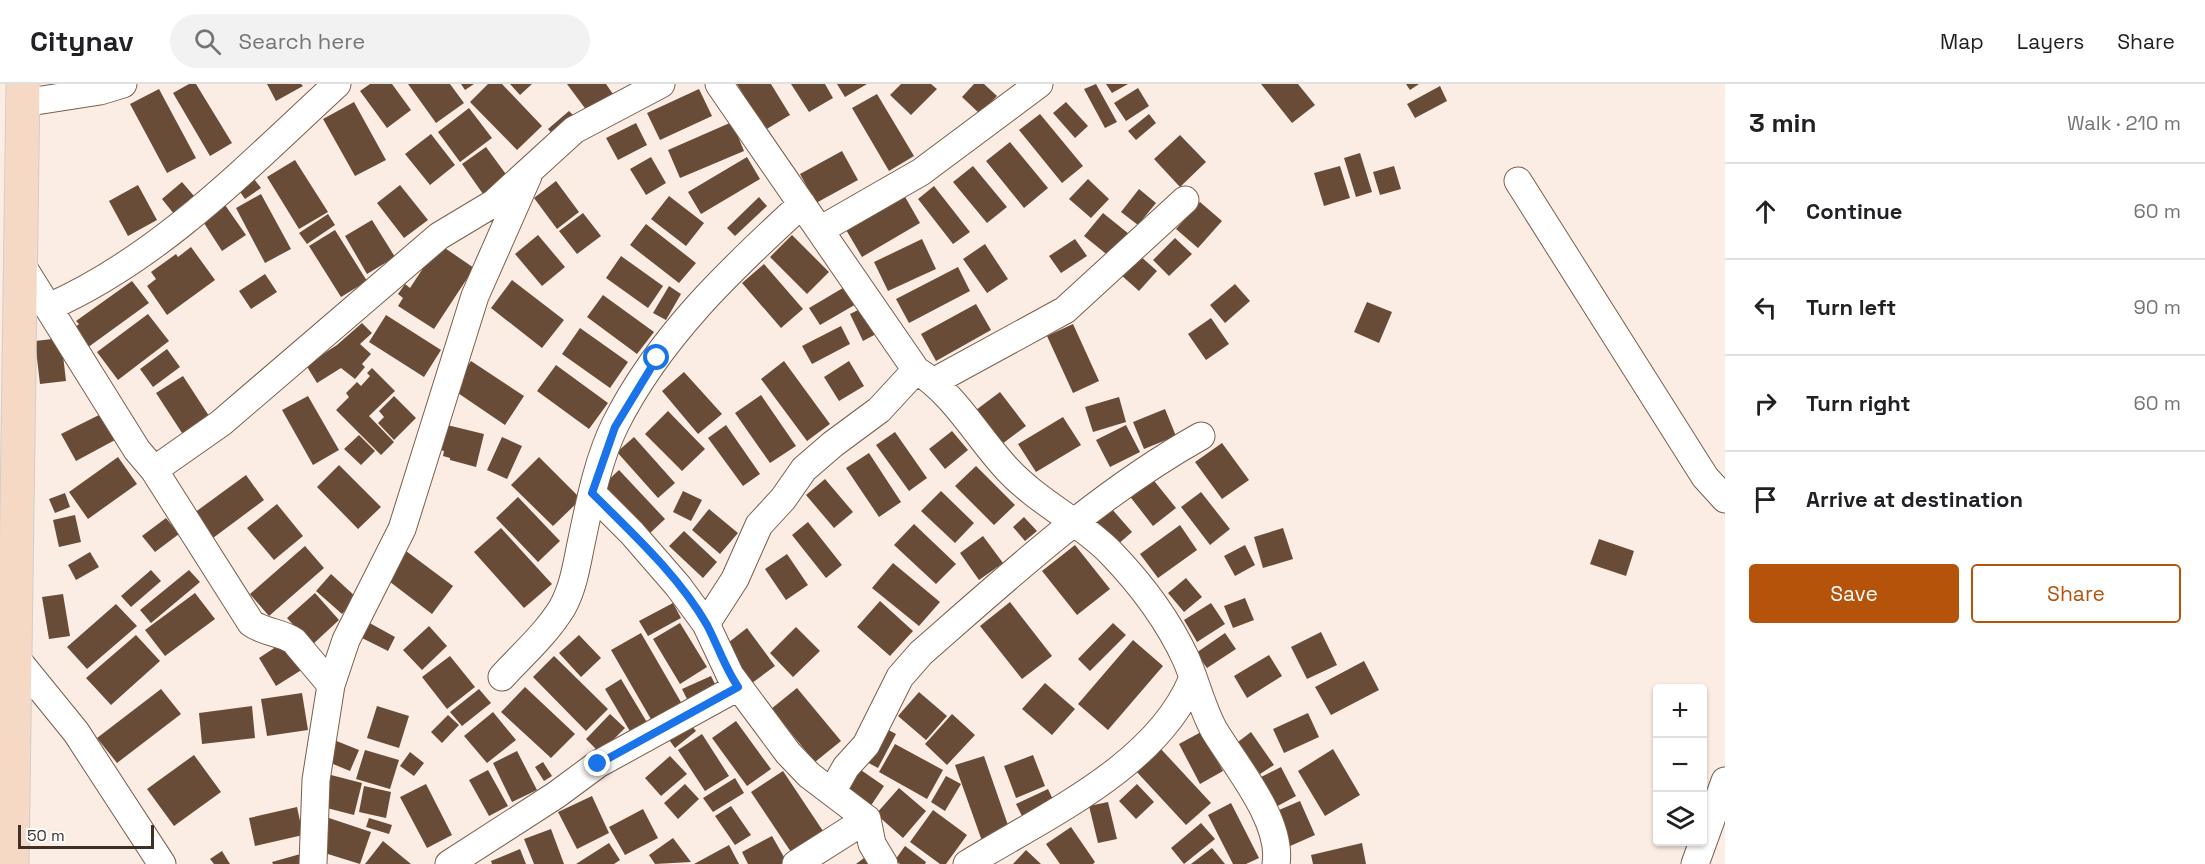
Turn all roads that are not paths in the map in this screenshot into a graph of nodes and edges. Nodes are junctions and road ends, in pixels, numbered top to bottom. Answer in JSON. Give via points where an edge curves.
{"nodes":[{"id":1,"x":123,"y":84,"type":"edge"},
{"id":2,"x":337,"y":84,"type":"edge"},
{"id":3,"x":661,"y":84,"type":"edge"},
{"id":4,"x":719,"y":84,"type":"edge"},
{"id":5,"x":1039,"y":84,"type":"edge"},
{"id":6,"x":23,"y":94,"type":"edge"},
{"id":7,"x":530,"y":172,"type":"junction"},
{"id":8,"x":1518,"y":181,"type":"dead end"},
{"id":9,"x":1185,"y":200,"type":"dead end"},
{"id":10,"x":802,"y":204,"type":"junction"},
{"id":11,"x":820,"y":230,"type":"junction"},
{"id":12,"x":21,"y":264,"type":"junction"},
{"id":13,"x":49,"y":307,"type":"junction"},
{"id":14,"x":926,"y":376,"type":"junction"},
{"id":15,"x":1201,"y":436,"type":"dead end"},
{"id":16,"x":154,"y":470,"type":"junction"},
{"id":17,"x":592,"y":493,"type":"junction"},
{"id":18,"x":1725,"y":499,"type":"edge"},
{"id":19,"x":1075,"y":523,"type":"junction"},
{"id":20,"x":706,"y":624,"type":"junction"},
{"id":21,"x":15,"y":657,"type":"junction"},
{"id":22,"x":502,"y":677,"type":"dead end"},
{"id":23,"x":1192,"y":680,"type":"junction"},
{"id":24,"x":331,"y":685,"type":"junction"},
{"id":25,"x":738,"y":687,"type":"junction"},
{"id":26,"x":1725,"y":781,"type":"edge"},
{"id":27,"x":832,"y":792,"type":"junction"},
{"id":28,"x":867,"y":819,"type":"junction"},
{"id":29,"x":12,"y":864,"type":"edge"},
{"id":30,"x":162,"y":864,"type":"edge"},
{"id":31,"x":313,"y":864,"type":"edge"},
{"id":32,"x":449,"y":864,"type":"edge"},
{"id":33,"x":796,"y":864,"type":"edge"},
{"id":34,"x":884,"y":864,"type":"edge"},
{"id":35,"x":967,"y":864,"type":"edge"},
{"id":36,"x":1276,"y":864,"type":"edge"},
{"id":37,"x":1695,"y":864,"type":"edge"}],
"edges":[{"from":1,"to":6,"type":"street","via":[[100,91]]},
{"from":2,"to":13,"type":"street","via":[[183,221],[123,266]]},
{"from":3,"to":7,"type":"street","via":[[574,130]]},
{"from":4,"to":10,"type":"street"},
{"from":5,"to":11,"type":"street","via":[[921,172]]},
{"from":6,"to":12,"type":"main road"},
{"from":7,"to":16,"type":"street","via":[[494,203],[439,236],[221,423]]},
{"from":7,"to":24,"type":"street","via":[[475,296],[402,529],[346,640]]},
{"from":8,"to":18,"type":"street","via":[[1705,477]]},
{"from":9,"to":14,"type":"street","via":[[1065,310]]},
{"from":10,"to":11,"type":"street"},
{"from":10,"to":17,"type":"street","via":[[693,309],[663,350],[615,427]]},
{"from":11,"to":14,"type":"street"},
{"from":12,"to":13,"type":"street"},
{"from":12,"to":21,"type":"main road"},
{"from":13,"to":16,"type":"street","via":[[137,450]]},
{"from":14,"to":19,"type":"street","via":[[1007,469],[1032,493]]},
{"from":14,"to":20,"type":"street","via":[[804,469],[759,525],[735,579]]},
{"from":15,"to":19,"type":"street","via":[[1162,458]]},
{"from":16,"to":24,"type":"street","via":[[251,623],[261,630],[288,636]]},
{"from":17,"to":20,"type":"street","via":[[632,533]]},
{"from":17,"to":22,"type":"street","via":[[574,579],[563,607],[548,629]]},
{"from":19,"to":23,"type":"street","via":[[1109,551],[1147,594],[1185,656]]},
{"from":19,"to":27,"type":"street","via":[[921,653],[900,677],[866,745],[846,767]]},
{"from":20,"to":25,"type":"street"},
{"from":21,"to":29,"type":"main road"},
{"from":21,"to":30,"type":"street","via":[[76,732]]},
{"from":23,"to":35,"type":"street","via":[[1177,708],[1130,760],[1095,787]]},
{"from":23,"to":36,"type":"street","via":[[1214,729],[1264,814],[1277,854]]},
{"from":24,"to":31,"type":"street","via":[[316,780]]},
{"from":25,"to":27,"type":"street","via":[[788,753]]},
{"from":25,"to":32,"type":"street","via":[[598,764]]},
{"from":26,"to":37,"type":"street"},
{"from":27,"to":28,"type":"street"},
{"from":28,"to":33,"type":"street"},
{"from":28,"to":34,"type":"street","via":[[872,844]]}]}
